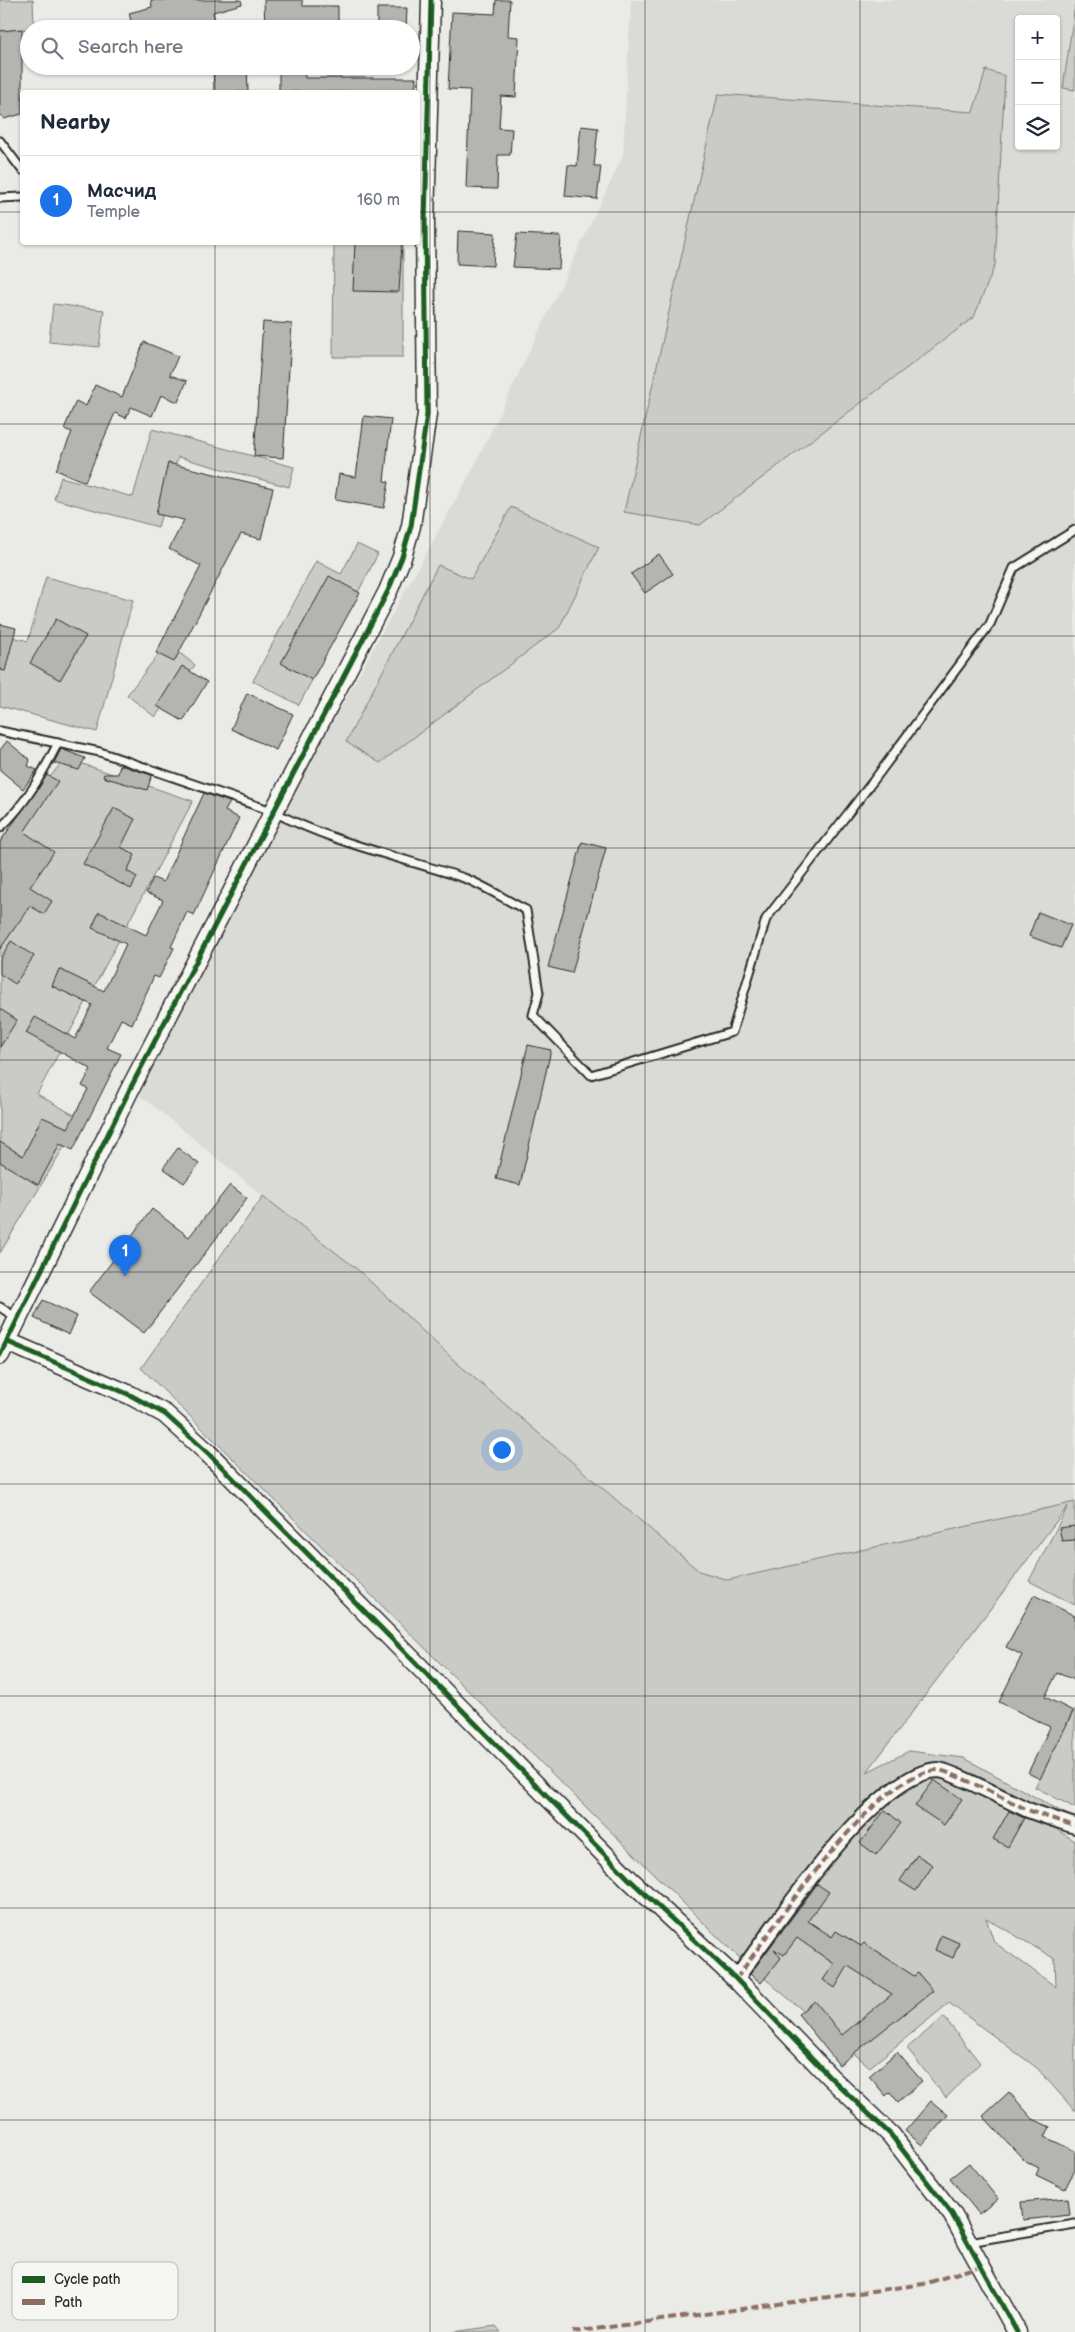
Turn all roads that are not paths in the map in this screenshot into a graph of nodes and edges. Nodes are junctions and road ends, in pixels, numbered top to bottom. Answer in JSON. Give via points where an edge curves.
{"nodes":[{"id":1,"x":432,"y":0,"type":"edge"},
{"id":2,"x":0,"y":141,"type":"edge"},
{"id":3,"x":20,"y":167,"type":"edge"},
{"id":4,"x":20,"y":197,"type":"edge"},
{"id":5,"x":0,"y":198,"type":"edge"},
{"id":6,"x":421,"y":222,"type":"edge"},
{"id":7,"x":1075,"y":530,"type":"edge"},
{"id":8,"x":0,"y":731,"type":"edge"},
{"id":9,"x":58,"y":743,"type":"junction"},
{"id":10,"x":272,"y":812,"type":"junction"},
{"id":11,"x":0,"y":828,"type":"edge"},
{"id":12,"x":0,"y":1307,"type":"edge"},
{"id":13,"x":18,"y":1320,"type":"junction"},
{"id":14,"x":4,"y":1348,"type":"edge"},
{"id":15,"x":1075,"y":1826,"type":"edge"},
{"id":16,"x":736,"y":1979,"type":"junction"},
{"id":17,"x":1075,"y":2224,"type":"edge"},
{"id":18,"x":967,"y":2243,"type":"junction"},
{"id":19,"x":1017,"y":2332,"type":"edge"}],
"edges":[{"from":1,"to":6,"type":"street"},
{"from":2,"to":3,"type":"lane"},
{"from":4,"to":5,"type":"lane"},
{"from":6,"to":10,"type":"street","via":[[427,414],[411,526],[388,591]]},
{"from":7,"to":10,"type":"lane","via":[[1014,568],[990,624],[766,919],[732,1032],[592,1075],[533,1015],[539,993],[526,910],[467,879],[366,849]]},
{"from":8,"to":9,"type":"lane"},
{"from":9,"to":10,"type":"lane","via":[[100,752]]},
{"from":9,"to":11,"type":"lane","via":[[42,775]]},
{"from":10,"to":13,"type":"street","via":[[130,1089]]},
{"from":12,"to":13,"type":"lane"},
{"from":13,"to":14,"type":"street"},
{"from":14,"to":16,"type":"street","via":[[130,1395],[165,1414],[208,1453],[629,1879]]},
{"from":15,"to":16,"type":"street","via":[[940,1770],[923,1772],[874,1806],[832,1851]]},
{"from":16,"to":18,"type":"street","via":[[890,2135],[952,2214]]},
{"from":17,"to":18,"type":"lane"},
{"from":18,"to":19,"type":"street"}]}
